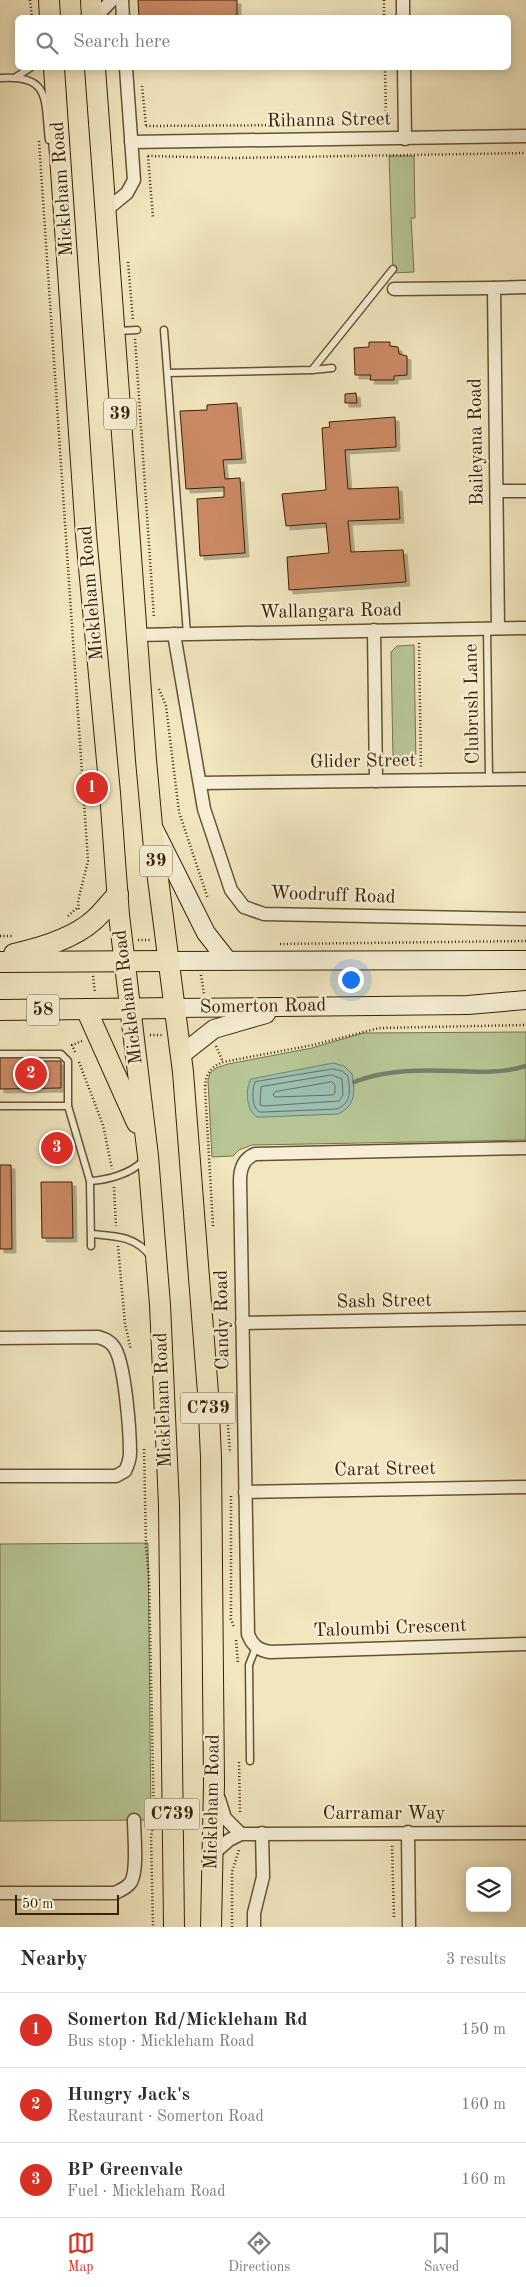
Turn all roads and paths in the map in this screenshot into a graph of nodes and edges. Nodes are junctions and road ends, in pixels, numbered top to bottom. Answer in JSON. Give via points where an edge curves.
{"nodes":[{"id":1,"x":30,"y":0,"type":"edge"},
{"id":2,"x":49,"y":0,"type":"edge"},
{"id":3,"x":91,"y":0,"type":"edge"},
{"id":4,"x":112,"y":0,"type":"edge"},
{"id":5,"x":122,"y":0,"type":"edge"},
{"id":6,"x":384,"y":0,"type":"edge"},
{"id":7,"x":403,"y":0,"type":"edge"},
{"id":8,"x":32,"y":15,"type":"edge"},
{"id":9,"x":50,"y":15,"type":"edge"},
{"id":10,"x":93,"y":15,"type":"edge"},
{"id":11,"x":96,"y":15,"type":"edge"},
{"id":12,"x":123,"y":15,"type":"edge"},
{"id":13,"x":384,"y":15,"type":"edge"},
{"id":14,"x":403,"y":15,"type":"edge"},
{"id":15,"x":26,"y":70,"type":"edge"},
{"id":16,"x":54,"y":70,"type":"edge"},
{"id":17,"x":95,"y":70,"type":"edge"},
{"id":18,"x":126,"y":70,"type":"edge"},
{"id":19,"x":385,"y":70,"type":"edge"},
{"id":20,"x":404,"y":70,"type":"edge"},
{"id":21,"x":13,"y":77,"type":"junction"},
{"id":22,"x":0,"y":78,"type":"edge"},
{"id":23,"x":386,"y":118,"type":"junction"},
{"id":24,"x":405,"y":118,"type":"junction"},
{"id":25,"x":369,"y":124,"type":"dead end"},
{"id":26,"x":310,"y":125,"type":"dead end"},
{"id":27,"x":146,"y":126,"type":"dead end"},
{"id":28,"x":526,"y":136,"type":"edge"},
{"id":29,"x":405,"y":139,"type":"junction"},
{"id":30,"x":38,"y":141,"type":"dead end"},
{"id":31,"x":132,"y":142,"type":"junction"},
{"id":32,"x":50,"y":150,"type":"dead end"},
{"id":33,"x":526,"y":153,"type":"edge"},
{"id":34,"x":148,"y":156,"type":"dead end"},
{"id":35,"x":52,"y":158,"type":"dead end"},
{"id":36,"x":64,"y":204,"type":"junction"},
{"id":37,"x":105,"y":212,"type":"junction"},
{"id":38,"x":126,"y":254,"type":"dead end"},
{"id":39,"x":393,"y":269,"type":"dead end"},
{"id":40,"x":120,"y":284,"type":"junction"},
{"id":41,"x":69,"y":287,"type":"junction"},
{"id":42,"x":526,"y":287,"type":"edge"},
{"id":43,"x":394,"y":288,"type":"dead end"},
{"id":44,"x":494,"y":288,"type":"junction"},
{"id":45,"x":136,"y":330,"type":"junction"},
{"id":46,"x":164,"y":330,"type":"dead end"},
{"id":47,"x":114,"y":331,"type":"junction"},
{"id":48,"x":332,"y":368,"type":"dead end"},
{"id":49,"x":312,"y":370,"type":"junction"},
{"id":50,"x":168,"y":373,"type":"junction"},
{"id":51,"x":496,"y":491,"type":"junction"},
{"id":52,"x":526,"y":491,"type":"edge"},
{"id":53,"x":492,"y":628,"type":"junction"},
{"id":54,"x":526,"y":628,"type":"edge"},
{"id":55,"x":419,"y":629,"type":"junction"},
{"id":56,"x":374,"y":630,"type":"junction"},
{"id":57,"x":174,"y":634,"type":"junction"},
{"id":58,"x":187,"y":634,"type":"junction"},
{"id":59,"x":145,"y":635,"type":"junction"},
{"id":60,"x":156,"y":684,"type":"dead end"},
{"id":61,"x":489,"y":779,"type":"junction"},
{"id":62,"x":526,"y":779,"type":"edge"},
{"id":63,"x":421,"y":780,"type":"junction"},
{"id":64,"x":376,"y":781,"type":"junction"},
{"id":65,"x":201,"y":783,"type":"junction"},
{"id":66,"x":152,"y":824,"type":"junction"},
{"id":67,"x":118,"y":894,"type":"junction"},
{"id":68,"x":208,"y":900,"type":"dead end"},
{"id":69,"x":78,"y":907,"type":"dead end"},
{"id":70,"x":65,"y":919,"type":"dead end"},
{"id":71,"x":526,"y":919,"type":"edge"},
{"id":72,"x":0,"y":936,"type":"edge"},
{"id":73,"x":16,"y":936,"type":"dead end"},
{"id":74,"x":526,"y":941,"type":"edge"},
{"id":75,"x":274,"y":944,"type":"dead end"},
{"id":76,"x":0,"y":958,"type":"edge"},
{"id":77,"x":526,"y":960,"type":"edge"},
{"id":78,"x":170,"y":961,"type":"junction"},
{"id":79,"x":199,"y":961,"type":"junction"},
{"id":80,"x":228,"y":961,"type":"junction"},
{"id":81,"x":0,"y":962,"type":"edge"},
{"id":82,"x":91,"y":962,"type":"junction"},
{"id":83,"x":125,"y":962,"type":"junction"},
{"id":84,"x":526,"y":1000,"type":"edge"},
{"id":85,"x":298,"y":1007,"type":"junction"},
{"id":86,"x":131,"y":1008,"type":"junction"},
{"id":87,"x":176,"y":1008,"type":"junction"},
{"id":88,"x":205,"y":1008,"type":"junction"},
{"id":89,"x":92,"y":1009,"type":"junction"},
{"id":90,"x":0,"y":1010,"type":"edge"},
{"id":91,"x":526,"y":1025,"type":"edge"},
{"id":92,"x":0,"y":1054,"type":"edge"},
{"id":93,"x":181,"y":1054,"type":"junction"},
{"id":94,"x":0,"y":1106,"type":"edge"},
{"id":95,"x":68,"y":1106,"type":"junction"},
{"id":96,"x":526,"y":1148,"type":"edge"},
{"id":97,"x":148,"y":1156,"type":"junction"},
{"id":98,"x":90,"y":1181,"type":"junction"},
{"id":99,"x":214,"y":1230,"type":"dead end"},
{"id":100,"x":92,"y":1234,"type":"junction"},
{"id":101,"x":92,"y":1246,"type":"dead end"},
{"id":102,"x":158,"y":1278,"type":"junction"},
{"id":103,"x":526,"y":1318,"type":"edge"},
{"id":104,"x":242,"y":1323,"type":"junction"},
{"id":105,"x":0,"y":1338,"type":"edge"},
{"id":106,"x":227,"y":1409,"type":"dead end"},
{"id":107,"x":231,"y":1461,"type":"dead end"},
{"id":108,"x":0,"y":1476,"type":"edge"},
{"id":109,"x":526,"y":1487,"type":"edge"},
{"id":110,"x":231,"y":1492,"type":"dead end"},
{"id":111,"x":245,"y":1492,"type":"junction"},
{"id":112,"x":526,"y":1644,"type":"edge"},
{"id":113,"x":256,"y":1647,"type":"junction"},
{"id":114,"x":238,"y":1672,"type":"dead end"},
{"id":115,"x":239,"y":1758,"type":"dead end"},
{"id":116,"x":250,"y":1761,"type":"dead end"},
{"id":117,"x":214,"y":1784,"type":"junction"},
{"id":118,"x":134,"y":1820,"type":"dead end"},
{"id":119,"x":408,"y":1832,"type":"junction"},
{"id":120,"x":262,"y":1833,"type":"junction"},
{"id":121,"x":242,"y":1834,"type":"junction"},
{"id":122,"x":526,"y":1834,"type":"edge"},
{"id":123,"x":213,"y":1854,"type":"junction"},
{"id":124,"x":0,"y":1893,"type":"edge"},
{"id":125,"x":174,"y":1927,"type":"edge"},
{"id":126,"x":211,"y":1927,"type":"edge"},
{"id":127,"x":232,"y":1927,"type":"edge"},
{"id":128,"x":254,"y":1927,"type":"edge"},
{"id":129,"x":409,"y":1927,"type":"edge"}],
"edges":[{"from":1,"to":8,"type":"path"},
{"from":2,"to":9,"type":"main road"},
{"from":3,"to":10,"type":"main road"},
{"from":4,"to":11,"type":"street"},
{"from":5,"to":12,"type":"street"},
{"from":6,"to":13,"type":"path"},
{"from":7,"to":14,"type":"street"},
{"from":15,"to":21,"type":"lane"},
{"from":16,"to":36,"type":"main road","name":"Mickleham Road","number":"39"},
{"from":17,"to":37,"type":"main road","name":"Mickleham Road","number":"39"},
{"from":18,"to":31,"type":"street"},
{"from":19,"to":23,"type":"path"},
{"from":20,"to":24,"type":"street"},
{"from":21,"to":22,"type":"lane"},
{"from":21,"to":32,"type":"lane","via":[[36,83],[43,92]]},
{"from":23,"to":24,"type":"path"},
{"from":23,"to":25,"type":"path","via":[[378,124]]},
{"from":24,"to":29,"type":"street"},
{"from":26,"to":27,"type":"path"},
{"from":28,"to":29,"type":"street","name":"Rihanna Street"},
{"from":29,"to":31,"type":"street","name":"Rihanna Street"},
{"from":30,"to":41,"type":"path","via":[[48,289]]},
{"from":31,"to":37,"type":"street","via":[[132,185]]},
{"from":33,"to":34,"type":"path","via":[[234,158]]},
{"from":35,"to":36,"type":"lane"},
{"from":36,"to":41,"type":"main road","name":"Mickleham Road","number":"39"},
{"from":37,"to":40,"type":"main road","name":"Mickleham Road","number":"39"},
{"from":38,"to":40,"type":"path"},
{"from":39,"to":49,"type":"lane"},
{"from":40,"to":45,"type":"path"},
{"from":40,"to":47,"type":"main road","name":"Mickleham Road","number":"39"},
{"from":41,"to":67,"type":"main road","name":"Mickleham Road","number":"39","via":[[86,534]]},
{"from":42,"to":44,"type":"street"},
{"from":43,"to":44,"type":"street"},
{"from":44,"to":51,"type":"street","name":"Baileyana Road"},
{"from":45,"to":47,"type":"lane"},
{"from":45,"to":59,"type":"path"},
{"from":46,"to":50,"type":"lane"},
{"from":47,"to":59,"type":"main road","name":"Mickleham Road","number":"39"},
{"from":48,"to":49,"type":"lane"},
{"from":49,"to":50,"type":"lane"},
{"from":50,"to":58,"type":"lane"},
{"from":51,"to":52,"type":"street"},
{"from":51,"to":53,"type":"street","name":"Baileyana Road"},
{"from":53,"to":54,"type":"street","name":"Wallangara Road"},
{"from":53,"to":55,"type":"street","name":"Wallangara Road"},
{"from":53,"to":61,"type":"lane","name":"Clubrush Lane"},
{"from":55,"to":56,"type":"street","name":"Wallangara Road"},
{"from":55,"to":63,"type":"path"},
{"from":56,"to":58,"type":"street","name":"Wallangara Road"},
{"from":56,"to":64,"type":"street"},
{"from":57,"to":58,"type":"street","name":"Wallangara Road"},
{"from":57,"to":59,"type":"street","name":"Wallangara Road"},
{"from":57,"to":65,"type":"street","name":"Woodruff Road"},
{"from":59,"to":66,"type":"main road","name":"Mickleham Road","number":"39"},
{"from":60,"to":68,"type":"path","via":[[166,706],[179,812]]},
{"from":61,"to":62,"type":"street","name":"Glider Street"},
{"from":61,"to":63,"type":"street","name":"Glider Street"},
{"from":63,"to":64,"type":"street","name":"Glider Street"},
{"from":64,"to":65,"type":"street","name":"Glider Street"},
{"from":65,"to":71,"type":"street","name":"Woodruff Road","via":[[204,809],[231,890],[244,907],[264,914]]},
{"from":66,"to":78,"type":"main road","name":"Mickleham Road","number":"39"},
{"from":66,"to":80,"type":"main road","via":[[206,933]]},
{"from":67,"to":76,"type":"main road","via":[[93,921],[74,933],[40,948]]},
{"from":67,"to":83,"type":"main road","name":"Mickleham Road","number":"39"},
{"from":69,"to":70,"type":"path"},
{"from":72,"to":73,"type":"path"},
{"from":74,"to":75,"type":"path"},
{"from":77,"to":80,"type":"main road"},
{"from":78,"to":79,"type":"main road"},
{"from":78,"to":83,"type":"main road"},
{"from":78,"to":87,"type":"main road","name":"Mickleham Road","number":"39"},
{"from":79,"to":80,"type":"main road"},
{"from":79,"to":88,"type":"path"},
{"from":81,"to":82,"type":"main road"},
{"from":82,"to":83,"type":"main road"},
{"from":82,"to":89,"type":"path"},
{"from":83,"to":86,"type":"main road","name":"Mickleham Road","number":"C739"},
{"from":84,"to":85,"type":"main road","name":"Somerton Road","number":"58","via":[[468,1005]]},
{"from":85,"to":88,"type":"main road","name":"Somerton Road","number":"58"},
{"from":85,"to":93,"type":"main road","via":[[214,1029]]},
{"from":86,"to":87,"type":"main road","name":"Somerton Road","number":"58"},
{"from":86,"to":89,"type":"main road","name":"Somerton Road","number":"58"},
{"from":86,"to":97,"type":"main road","name":"Mickleham Road","number":"C739"},
{"from":87,"to":88,"type":"main road","name":"Somerton Road","number":"58"},
{"from":87,"to":93,"type":"main road","name":"Mickleham Road","number":"C739"},
{"from":89,"to":90,"type":"main road","name":"Somerton Road","number":"58"},
{"from":89,"to":97,"type":"main road"},
{"from":91,"to":99,"type":"path","via":[[379,1028],[212,1067],[206,1075],[205,1088]]},
{"from":92,"to":95,"type":"lane","via":[[61,1054],[68,1062]]},
{"from":93,"to":117,"type":"main road","name":"Mickleham Road","number":"C739","via":[[211,1457]]},
{"from":94,"to":95,"type":"lane"},
{"from":95,"to":98,"type":"lane"},
{"from":96,"to":104,"type":"street","name":"Candy Road","via":[[262,1153],[250,1156],[240,1174]]},
{"from":97,"to":98,"type":"lane","via":[[132,1169]]},
{"from":97,"to":102,"type":"main road","name":"Mickleham Road","number":"C739"},
{"from":98,"to":100,"type":"lane"},
{"from":100,"to":101,"type":"lane"},
{"from":100,"to":102,"type":"lane","via":[[125,1237],[144,1247]]},
{"from":102,"to":125,"type":"main road","name":"Mickleham Road","number":"C739","via":[[169,1505]]},
{"from":103,"to":104,"type":"street","name":"Sash Street"},
{"from":104,"to":111,"type":"street","name":"Candy Road"},
{"from":105,"to":108,"type":"street","via":[[98,1337],[109,1340],[119,1357],[130,1453],[125,1471],[116,1476]]},
{"from":106,"to":107,"type":"path"},
{"from":109,"to":111,"type":"street","name":"Carat Street"},
{"from":110,"to":114,"type":"path","via":[[231,1619]]},
{"from":111,"to":113,"type":"street","name":"Candy Road","via":[[248,1634]]},
{"from":112,"to":113,"type":"street","name":"Taloumbi Crescent","via":[[270,1652]]},
{"from":113,"to":116,"type":"lane","via":[[249,1665]]},
{"from":115,"to":121,"type":"path"},
{"from":117,"to":121,"type":"street","via":[[222,1813]]},
{"from":117,"to":123,"type":"main road","name":"Mickleham Road","number":"C739"},
{"from":118,"to":124,"type":"street","via":[[134,1872],[125,1889],[115,1893]]},
{"from":119,"to":120,"type":"street","name":"Carramar Way"},
{"from":119,"to":122,"type":"street","name":"Carramar Way"},
{"from":119,"to":129,"type":"street"},
{"from":120,"to":121,"type":"street","name":"Carramar Way"},
{"from":120,"to":128,"type":"street","via":[[263,1877]]},
{"from":121,"to":123,"type":"street","name":"Carramar Way"},
{"from":121,"to":127,"type":"path","via":[[232,1872]]},
{"from":123,"to":126,"type":"main road","name":"Mickleham Road","number":"C739"}]}
